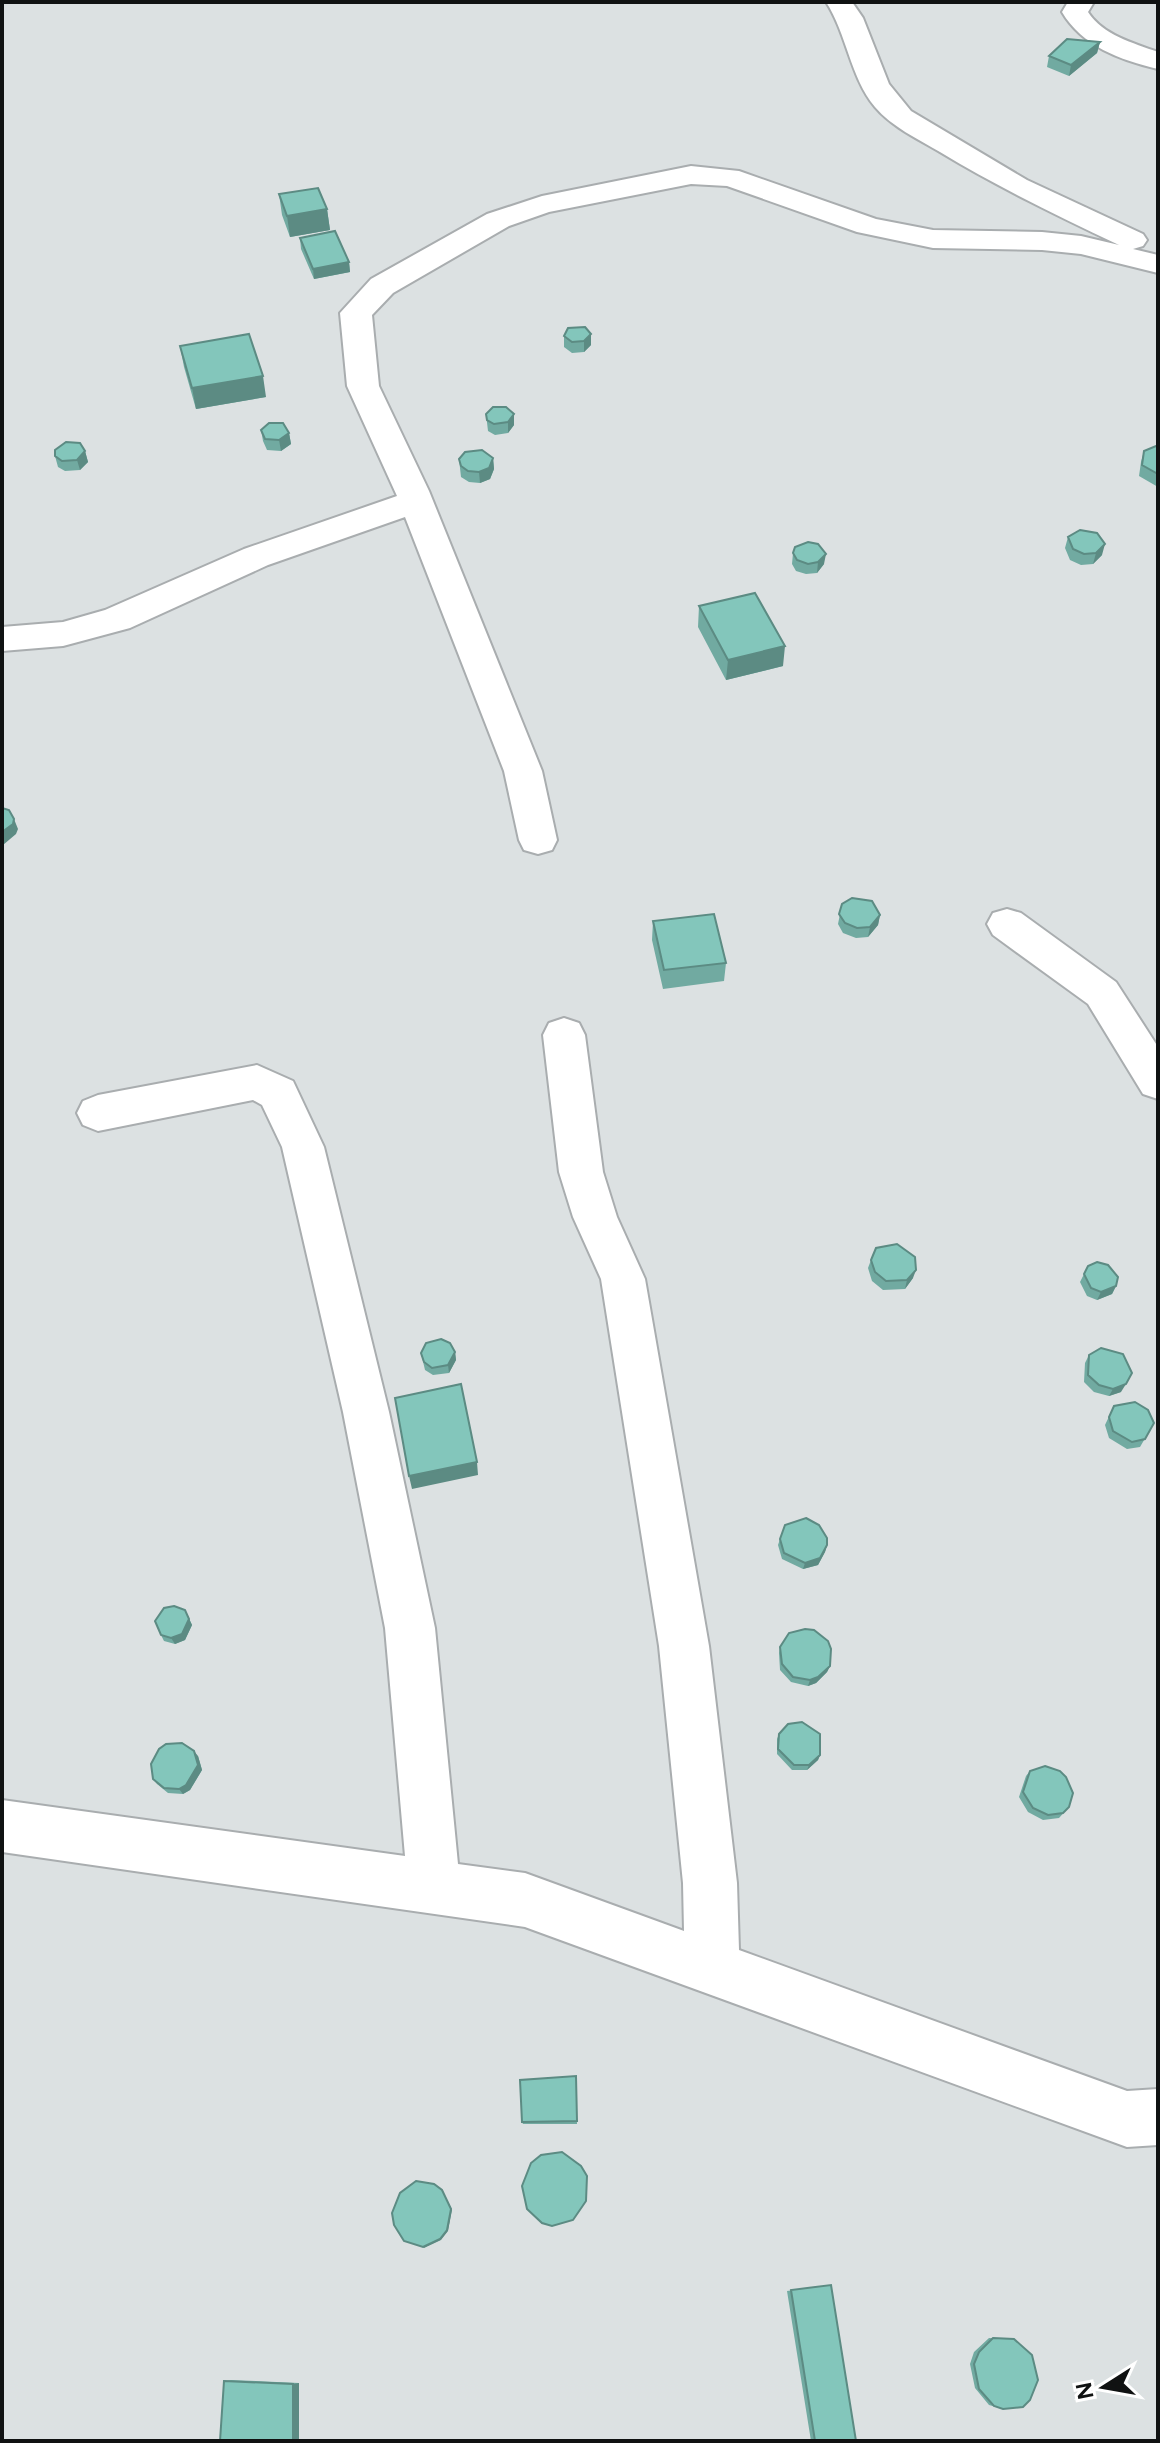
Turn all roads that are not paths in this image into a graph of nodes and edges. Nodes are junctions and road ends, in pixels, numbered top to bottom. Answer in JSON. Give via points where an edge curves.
{"nodes":[{"id":1,"x":839,"y":2,"type":"edge"},
{"id":2,"x":1081,"y":2,"type":"edge"},
{"id":3,"x":1158,"y":61,"type":"edge"},
{"id":4,"x":1157,"y":264,"type":"edge"},
{"id":5,"x":416,"y":501,"type":"junction"},
{"id":6,"x":2,"y":639,"type":"edge"},
{"id":7,"x":538,"y":840,"type":"dead end"},
{"id":8,"x":1007,"y":924,"type":"dead end"},
{"id":9,"x":564,"y":1035,"type":"dead end"},
{"id":10,"x":1158,"y":1082,"type":"edge"},
{"id":11,"x":98,"y":1113,"type":"dead end"},
{"id":12,"x":2,"y":1826,"type":"edge"},
{"id":13,"x":434,"y":1888,"type":"junction"},
{"id":14,"x":712,"y":1969,"type":"junction"},
{"id":15,"x":1158,"y":2117,"type":"edge"}],
"edges":[{"from":1,"to":4,"type":"street","via":[[875,84],[901,117],[1017,186],[1143,245]]},
{"from":2,"to":3,"type":"street","via":[[1075,12],[1081,24]]},
{"from":4,"to":5,"type":"street","via":[[1081,245],[920,237],[868,226],[729,177],[691,175],[542,205],[498,220],[424,260],[382,286],[356,313],[363,386]]},
{"from":5,"to":6,"type":"street","via":[[256,557],[117,619],[63,634]]},
{"from":5,"to":7,"type":"street","via":[[523,771]]},
{"from":8,"to":10,"type":"street","via":[[1102,993]]},
{"from":9,"to":14,"type":"street","via":[[581,1172],[623,1279],[684,1646],[710,1883]]},
{"from":11,"to":13,"type":"street","via":[[257,1082],[278,1093],[303,1147],[410,1628]]},
{"from":12,"to":13,"type":"street"},
{"from":13,"to":14,"type":"street","via":[[525,1900]]},
{"from":14,"to":15,"type":"street","via":[[1127,2119]]}]}
